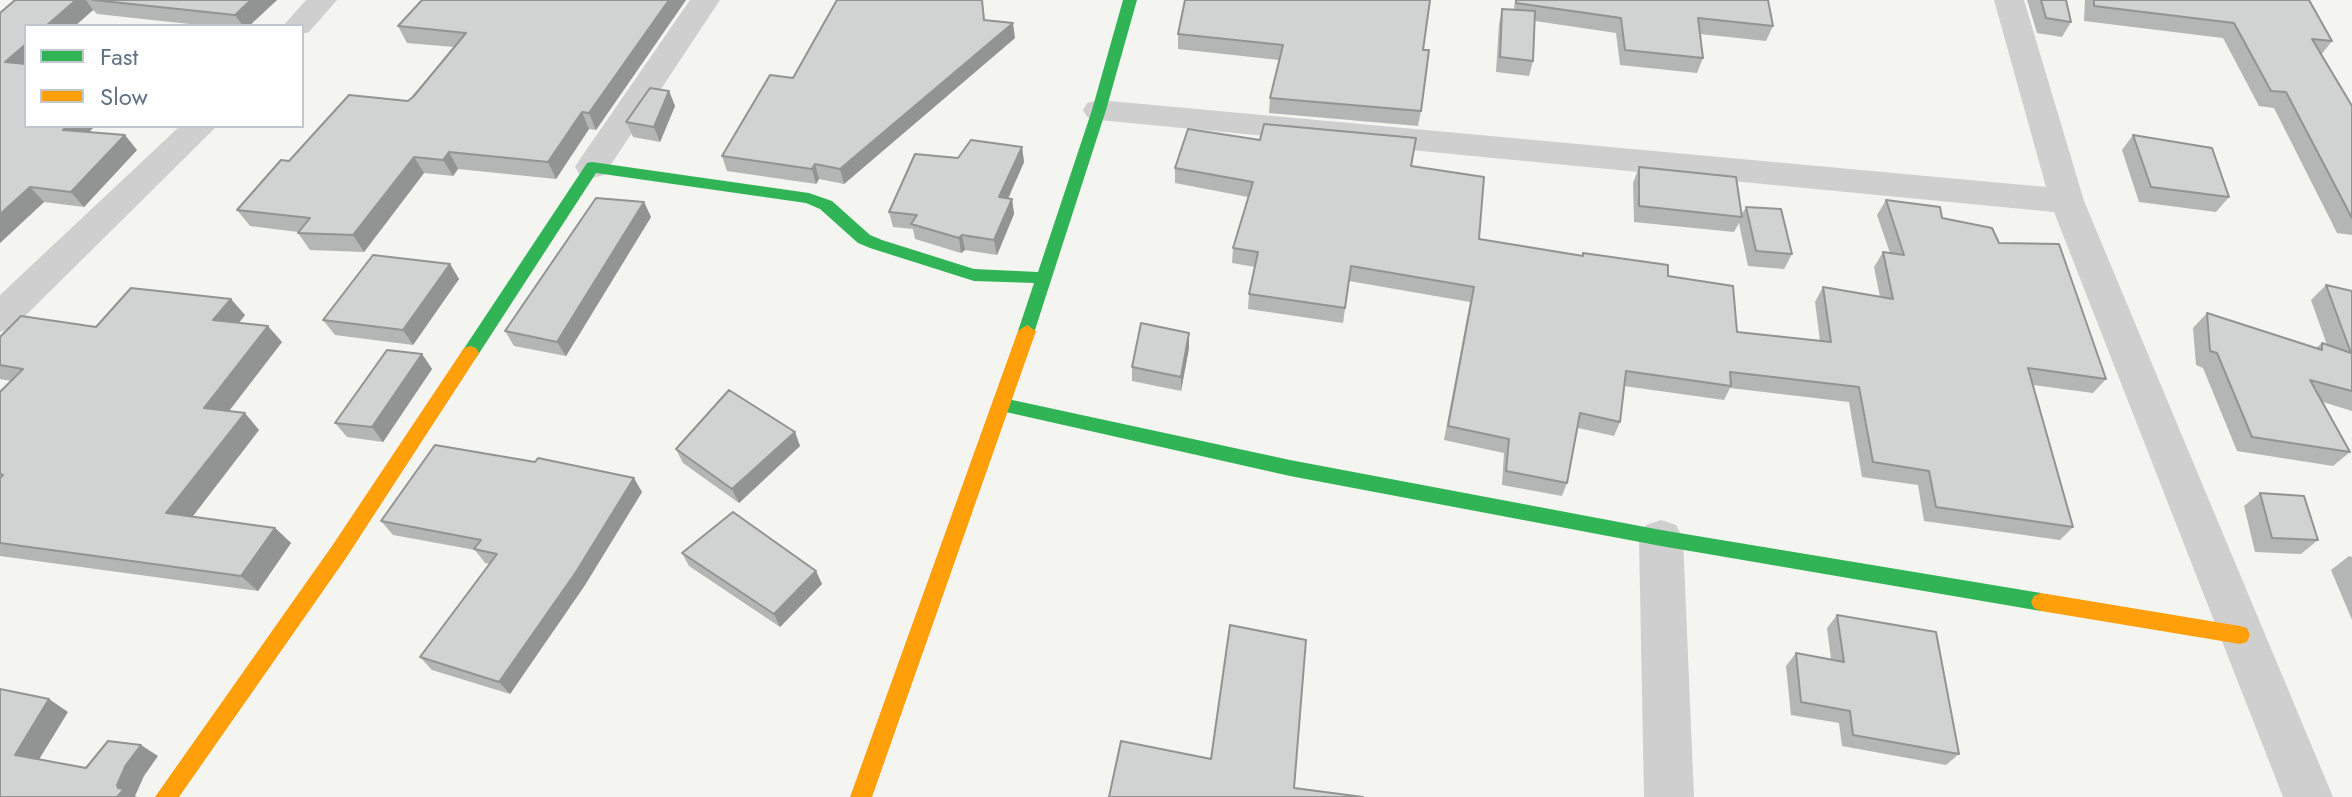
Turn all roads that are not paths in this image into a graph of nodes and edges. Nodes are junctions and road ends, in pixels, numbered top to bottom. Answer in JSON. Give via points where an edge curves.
{"nodes":[{"id":1,"x":322,"y":0,"type":"edge"},
{"id":2,"x":705,"y":0,"type":"edge"},
{"id":3,"x":1130,"y":0,"type":"edge"},
{"id":4,"x":2009,"y":0,"type":"edge"},
{"id":5,"x":300,"y":24,"type":"edge"},
{"id":6,"x":1099,"y":110,"type":"junction"},
{"id":7,"x":198,"y":128,"type":"edge"},
{"id":8,"x":592,"y":167,"type":"junction"},
{"id":9,"x":2067,"y":201,"type":"junction"},
{"id":10,"x":1045,"y":278,"type":"junction"},
{"id":11,"x":0,"y":318,"type":"edge"},
{"id":12,"x":1003,"y":405,"type":"junction"},
{"id":13,"x":1661,"y":538,"type":"junction"},
{"id":14,"x":2240,"y":635,"type":"junction"},
{"id":15,"x":166,"y":797,"type":"edge"},
{"id":16,"x":861,"y":797,"type":"edge"},
{"id":17,"x":1669,"y":797,"type":"edge"},
{"id":18,"x":2308,"y":797,"type":"edge"}],
"edges":[{"from":1,"to":5,"type":"street"},
{"from":2,"to":8,"type":"street"},
{"from":3,"to":6,"type":"street"},
{"from":4,"to":9,"type":"street"},
{"from":6,"to":9,"type":"street"},
{"from":6,"to":10,"type":"street"},
{"from":7,"to":11,"type":"street"},
{"from":8,"to":10,"type":"street","via":[[809,198],[876,244],[974,275]]},
{"from":8,"to":15,"type":"street","via":[[339,552]]},
{"from":9,"to":14,"type":"street"},
{"from":10,"to":12,"type":"street"},
{"from":12,"to":13,"type":"street","via":[[1290,468]]},
{"from":12,"to":16,"type":"street"},
{"from":13,"to":14,"type":"street"},
{"from":13,"to":17,"type":"street"},
{"from":14,"to":18,"type":"street"}]}
